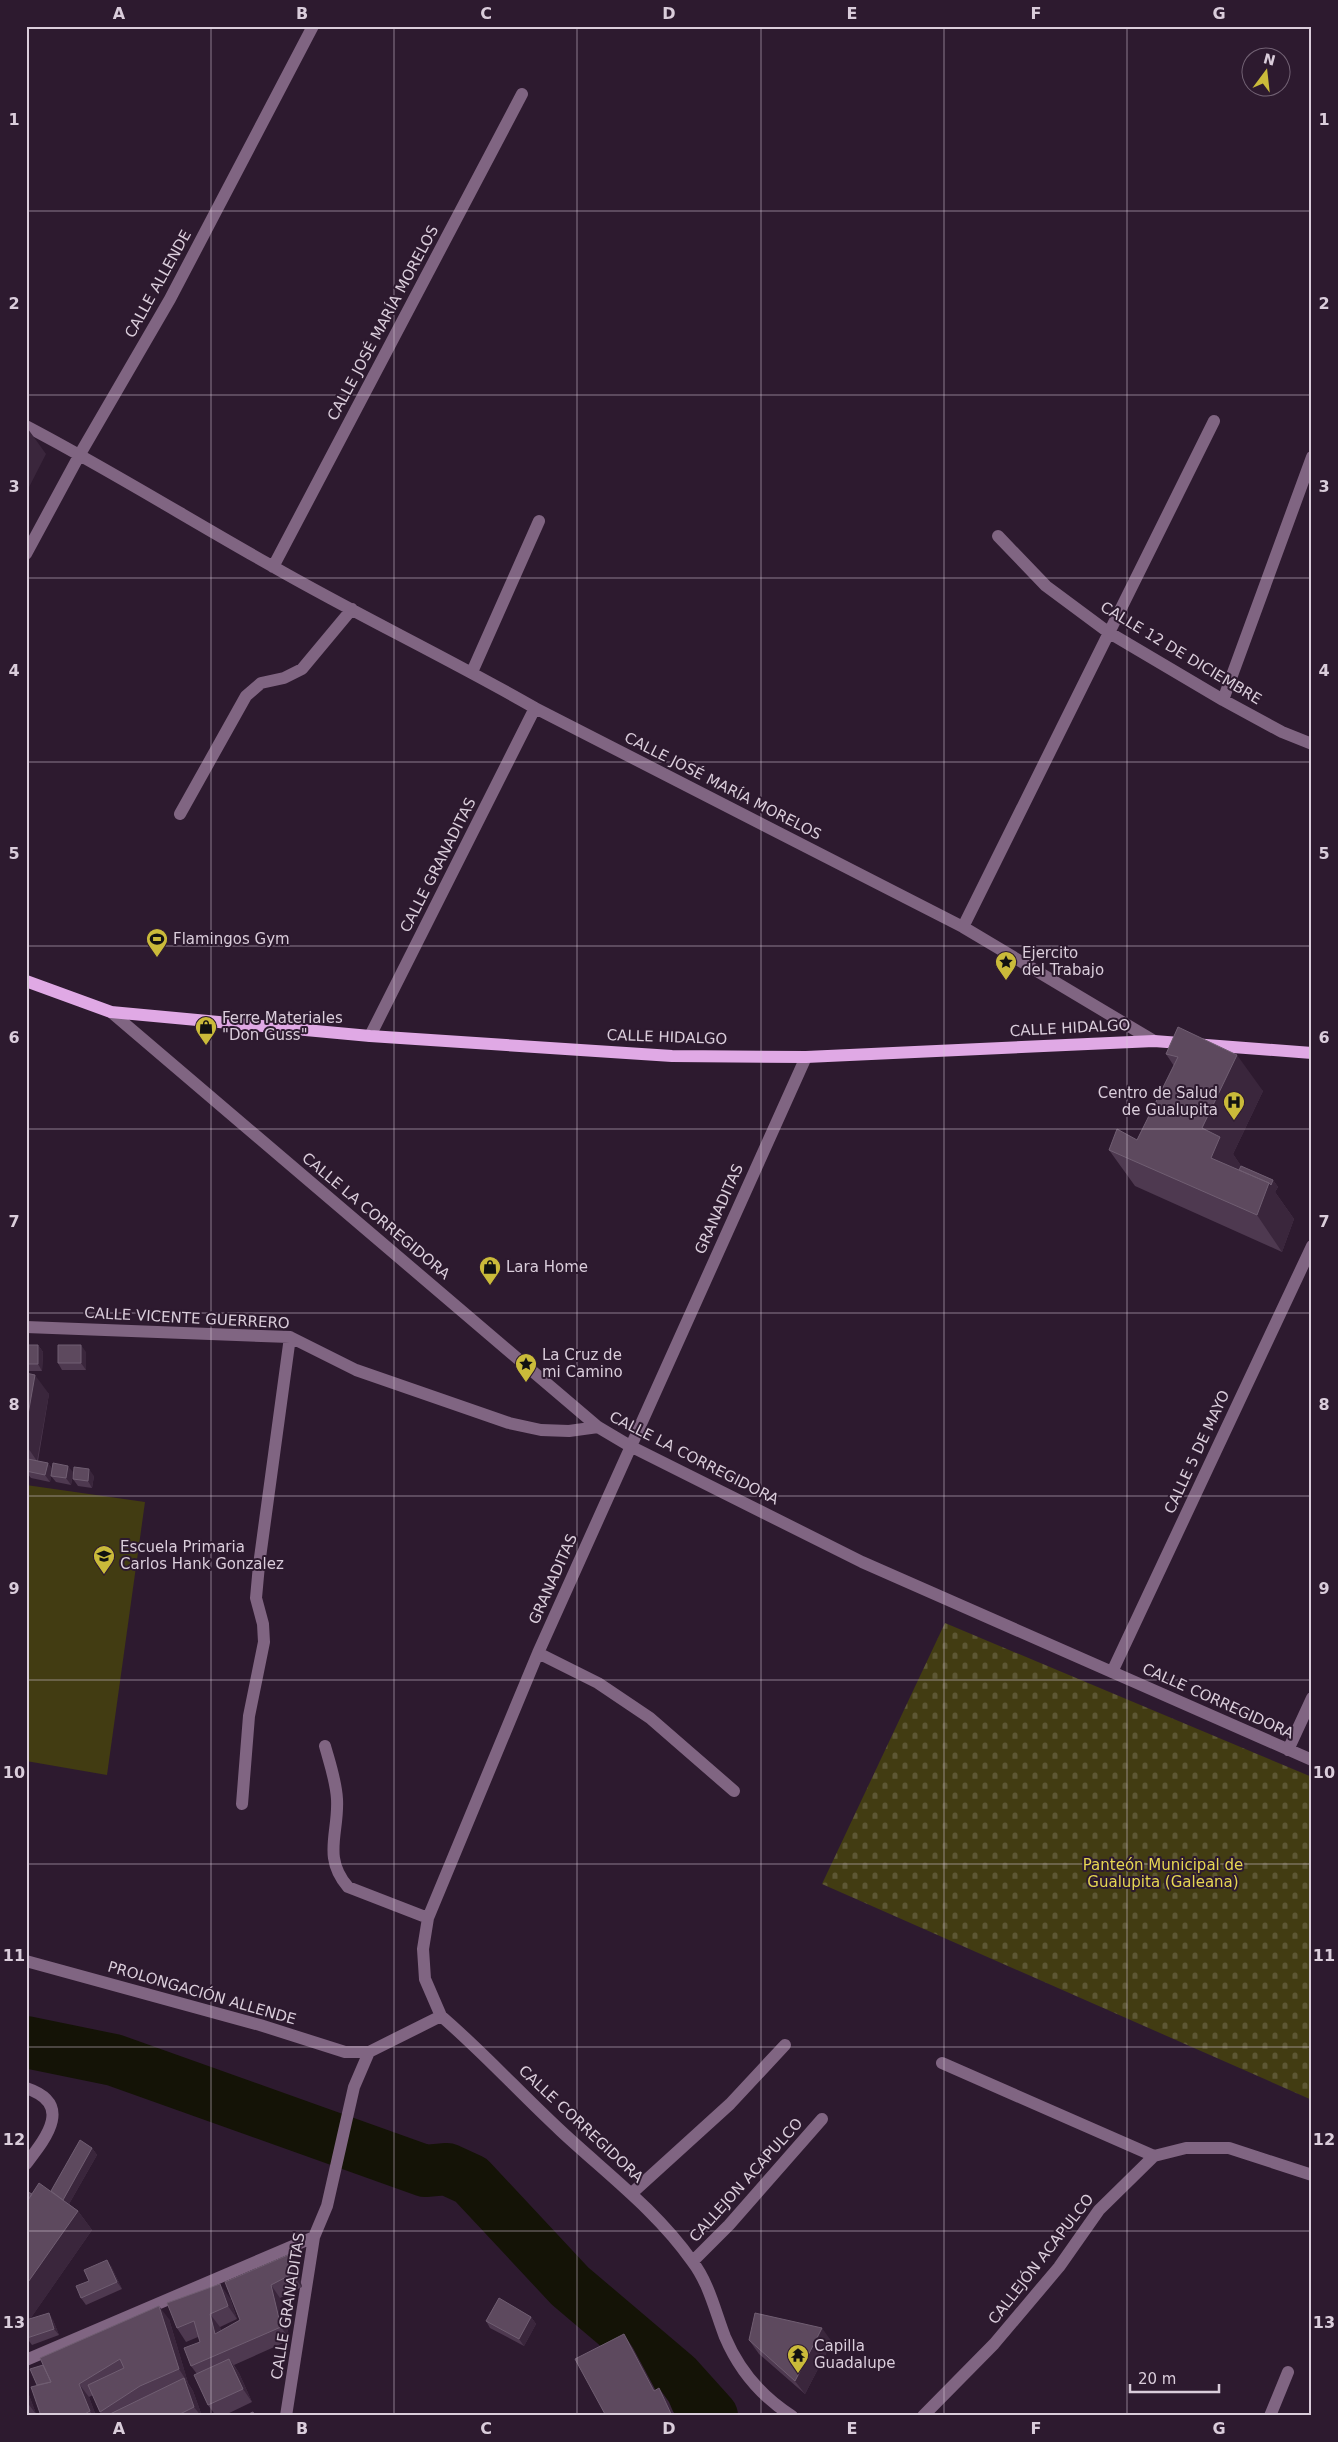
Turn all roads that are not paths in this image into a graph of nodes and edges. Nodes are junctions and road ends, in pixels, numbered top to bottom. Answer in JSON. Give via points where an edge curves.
{"nodes":[{"id":1,"x":312,"y":26,"type":"edge"},
{"id":2,"x":522,"y":94,"type":"dead end"},
{"id":3,"x":1214,"y":421,"type":"dead end"},
{"id":4,"x":26,"y":426,"type":"edge"},
{"id":5,"x":80,"y":454,"type":"junction"},
{"id":6,"x":1312,"y":458,"type":"edge"},
{"id":7,"x":539,"y":521,"type":"dead end"},
{"id":8,"x":998,"y":536,"type":"dead end"},
{"id":9,"x":26,"y":554,"type":"edge"},
{"id":10,"x":273,"y":567,"type":"junction"},
{"id":11,"x":352,"y":609,"type":"junction"},
{"id":12,"x":1108,"y":632,"type":"junction"},
{"id":13,"x":472,"y":672,"type":"junction"},
{"id":14,"x":1223,"y":700,"type":"junction"},
{"id":15,"x":535,"y":708,"type":"junction"},
{"id":16,"x":1312,"y":744,"type":"edge"},
{"id":17,"x":180,"y":814,"type":"dead end"},
{"id":18,"x":963,"y":927,"type":"junction"},
{"id":19,"x":26,"y":981,"type":"edge"},
{"id":20,"x":111,"y":1012,"type":"junction"},
{"id":21,"x":370,"y":1036,"type":"junction"},
{"id":22,"x":1154,"y":1041,"type":"junction"},
{"id":23,"x":1312,"y":1053,"type":"edge"},
{"id":24,"x":806,"y":1057,"type":"junction"},
{"id":25,"x":1312,"y":1246,"type":"edge"},
{"id":26,"x":26,"y":1327,"type":"edge"},
{"id":27,"x":290,"y":1337,"type":"junction"},
{"id":28,"x":598,"y":1427,"type":"junction"},
{"id":29,"x":630,"y":1446,"type":"junction"},
{"id":30,"x":538,"y":1652,"type":"junction"},
{"id":31,"x":1112,"y":1672,"type":"junction"},
{"id":32,"x":1312,"y":1698,"type":"edge"},
{"id":33,"x":325,"y":1746,"type":"dead end"},
{"id":34,"x":1288,"y":1750,"type":"junction"},
{"id":35,"x":1312,"y":1760,"type":"edge"},
{"id":36,"x":734,"y":1791,"type":"dead end"},
{"id":37,"x":242,"y":1804,"type":"dead end"},
{"id":38,"x":428,"y":1918,"type":"junction"},
{"id":39,"x":26,"y":1961,"type":"edge"},
{"id":40,"x":441,"y":2016,"type":"junction"},
{"id":41,"x":785,"y":2045,"type":"dead end"},
{"id":42,"x":370,"y":2052,"type":"junction"},
{"id":43,"x":942,"y":2063,"type":"dead end"},
{"id":44,"x":26,"y":2088,"type":"edge"},
{"id":45,"x":822,"y":2119,"type":"dead end"},
{"id":46,"x":1154,"y":2156,"type":"junction"},
{"id":47,"x":26,"y":2164,"type":"edge"},
{"id":48,"x":1312,"y":2175,"type":"edge"},
{"id":49,"x":632,"y":2193,"type":"junction"},
{"id":50,"x":314,"y":2237,"type":"junction"},
{"id":51,"x":693,"y":2261,"type":"junction"},
{"id":52,"x":26,"y":2360,"type":"edge"},
{"id":53,"x":1288,"y":2372,"type":"dead end"},
{"id":54,"x":286,"y":2416,"type":"edge"},
{"id":55,"x":792,"y":2416,"type":"edge"},
{"id":56,"x":923,"y":2416,"type":"edge"},
{"id":57,"x":1270,"y":2416,"type":"edge"}],
"edges":[{"from":1,"to":5,"type":"street","name":"CALLE ALLENDE","via":[[170,299]]},
{"from":2,"to":10,"type":"street","name":"CALLE JOSÉ MARÍA MORELOS"},
{"from":3,"to":12,"type":"street"},
{"from":4,"to":5,"type":"street","name":"CALLE JOSÉ MARÍA MORELOS"},
{"from":5,"to":9,"type":"street","name":"CALLE ALLENDE"},
{"from":5,"to":10,"type":"street","name":"CALLE JOSÉ MARÍA MORELOS"},
{"from":6,"to":14,"type":"street"},
{"from":7,"to":13,"type":"street"},
{"from":8,"to":12,"type":"street","name":"CALLE 12 DE DICIEMBRE","via":[[1046,586]]},
{"from":10,"to":11,"type":"street","name":"CALLE JOSÉ MARÍA MORELOS"},
{"from":11,"to":13,"type":"street","name":"CALLE JOSÉ MARÍA MORELOS"},
{"from":11,"to":17,"type":"street","via":[[302,669],[284,678],[261,683],[246,696]]},
{"from":12,"to":14,"type":"street","name":"CALLE 12 DE DICIEMBRE"},
{"from":12,"to":18,"type":"street"},
{"from":13,"to":15,"type":"street","name":"CALLE JOSÉ MARÍA MORELOS"},
{"from":14,"to":16,"type":"street","name":"CALLE 12 DE DICIEMBRE","via":[[1282,732]]},
{"from":15,"to":18,"type":"street","name":"CALLE JOSÉ MARÍA MORELOS"},
{"from":15,"to":21,"type":"street","name":"CALLE GRANADITAS"},
{"from":18,"to":22,"type":"street","name":"CALLE JOSÉ MARÍA MORELOS"},
{"from":19,"to":20,"type":"main road","name":"CALLE HIDALGO"},
{"from":20,"to":21,"type":"main road","name":"CALLE HIDALGO"},
{"from":20,"to":28,"type":"street","name":"CALLE LA CORREGIDORA"},
{"from":21,"to":24,"type":"main road","name":"CALLE HIDALGO","via":[[672,1056]]},
{"from":22,"to":23,"type":"main road","name":"CALLE HIDALGO"},
{"from":22,"to":24,"type":"main road","name":"CALLE HIDALGO"},
{"from":24,"to":29,"type":"street","name":"GRANADITAS"},
{"from":25,"to":31,"type":"street","name":"CALLE 5 DE MAYO"},
{"from":26,"to":27,"type":"street","name":"CALLE VICENTE GUERRERO"},
{"from":27,"to":28,"type":"street","name":"CALLE VICENTE GUERRERO","via":[[356,1370],[508,1424],[569,1431]]},
{"from":27,"to":37,"type":"street","via":[[256,1598],[264,1642],[249,1716]]},
{"from":28,"to":29,"type":"street","name":"CALLE LA CORREGIDORA"},
{"from":29,"to":30,"type":"street","name":"GRANADITAS"},
{"from":29,"to":31,"type":"street","name":"CALLE LA CORREGIDORA","via":[[862,1562]]},
{"from":30,"to":36,"type":"street","via":[[598,1683],[650,1718]]},
{"from":30,"to":38,"type":"street","name":"GRANADITAS"},
{"from":31,"to":34,"type":"street","name":"CALLE CORREGIDORA"},
{"from":32,"to":34,"type":"street"},
{"from":33,"to":38,"type":"street","via":[[337,1800],[333,1844],[334,1863],[340,1877],[348,1887]]},
{"from":34,"to":35,"type":"street","name":"CALLE CORREGIDORA"},
{"from":38,"to":40,"type":"street","name":"GRANADITAS","via":[[423,1949],[425,1979]]},
{"from":39,"to":42,"type":"street","name":"PROLONGACIÓN ALLENDE","via":[[260,2025],[345,2052]]},
{"from":40,"to":42,"type":"street"},
{"from":40,"to":49,"type":"street","name":"CALLE CORREGIDORA","via":[[480,2049],[560,2130]]},
{"from":41,"to":49,"type":"street","via":[[730,2104]]},
{"from":42,"to":50,"type":"street","name":"CALLE GRANADITAS","via":[[354,2086],[327,2206]]},
{"from":43,"to":46,"type":"street"},
{"from":44,"to":47,"type":"street","via":[[48,2100],[53,2109],[53,2119],[48,2135]]},
{"from":45,"to":51,"type":"street","name":"CALLEJON ACAPULCO"},
{"from":46,"to":48,"type":"street","via":[[1203,2146],[1229,2148]]},
{"from":46,"to":56,"type":"street","name":"CALLEJÓN ACAPULCO","via":[[1099,2210],[1059,2267],[994,2344]]},
{"from":49,"to":51,"type":"street","name":"CALLE CORREGIDORA"},
{"from":50,"to":52,"type":"street"},
{"from":50,"to":54,"type":"street","name":"CALLE GRANADITAS"},
{"from":51,"to":55,"type":"street","name":"CALLE CORREGIDORA","via":[[740,2366],[774,2404]]},
{"from":53,"to":57,"type":"street"}]}
